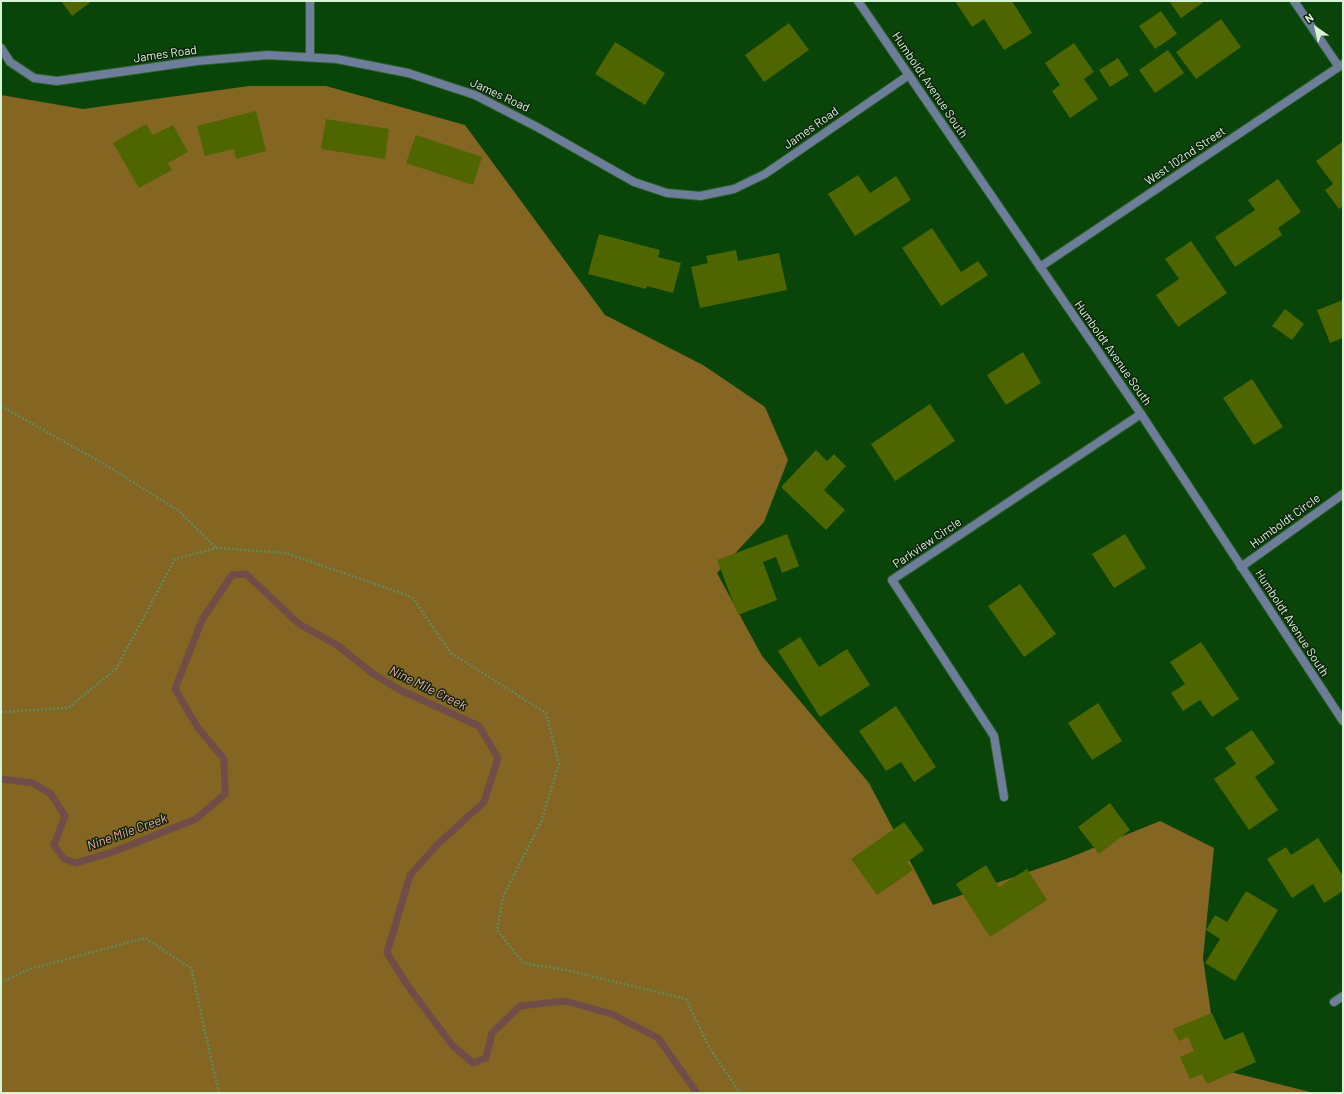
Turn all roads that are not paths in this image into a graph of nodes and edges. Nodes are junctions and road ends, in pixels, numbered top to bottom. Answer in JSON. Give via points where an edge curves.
{"nodes":[{"id":1,"x":310,"y":1,"type":"edge"},
{"id":2,"x":858,"y":1,"type":"edge"},
{"id":3,"x":1294,"y":1,"type":"edge"},
{"id":4,"x":1,"y":48,"type":"edge"},
{"id":5,"x":310,"y":56,"type":"junction"},
{"id":6,"x":1341,"y":66,"type":"edge"},
{"id":7,"x":908,"y":75,"type":"junction"},
{"id":8,"x":1040,"y":268,"type":"junction"},
{"id":9,"x":1140,"y":414,"type":"junction"},
{"id":10,"x":1343,"y":494,"type":"edge"},
{"id":11,"x":1241,"y":567,"type":"junction"},
{"id":12,"x":1343,"y":721,"type":"edge"},
{"id":13,"x":1004,"y":797,"type":"dead end"},
{"id":14,"x":1343,"y":996,"type":"edge"},
{"id":15,"x":1334,"y":1002,"type":"dead end"}],
"edges":[{"from":1,"to":5,"type":"street"},
{"from":2,"to":7,"type":"street","name":"Humboldt Avenue South"},
{"from":3,"to":6,"type":"street"},
{"from":4,"to":5,"type":"street","name":"James Road","via":[[10,62],[34,78],[57,81],[197,61]]},
{"from":5,"to":7,"type":"street","name":"James Road","via":[[408,73],[475,95],[538,127],[634,182],[667,193],[700,196],[734,189],[765,174]]},
{"from":6,"to":8,"type":"street","name":"West 102nd Street"},
{"from":7,"to":8,"type":"street","name":"Humboldt Avenue South"},
{"from":8,"to":9,"type":"street","name":"Humboldt Avenue South"},
{"from":9,"to":11,"type":"street","name":"Humboldt Avenue South"},
{"from":9,"to":13,"type":"street","name":"Parkview Circle","via":[[892,580],[994,736]]},
{"from":10,"to":11,"type":"street","name":"Humboldt Circle"},
{"from":11,"to":12,"type":"street","name":"Humboldt Avenue South"},
{"from":14,"to":15,"type":"street"}]}
